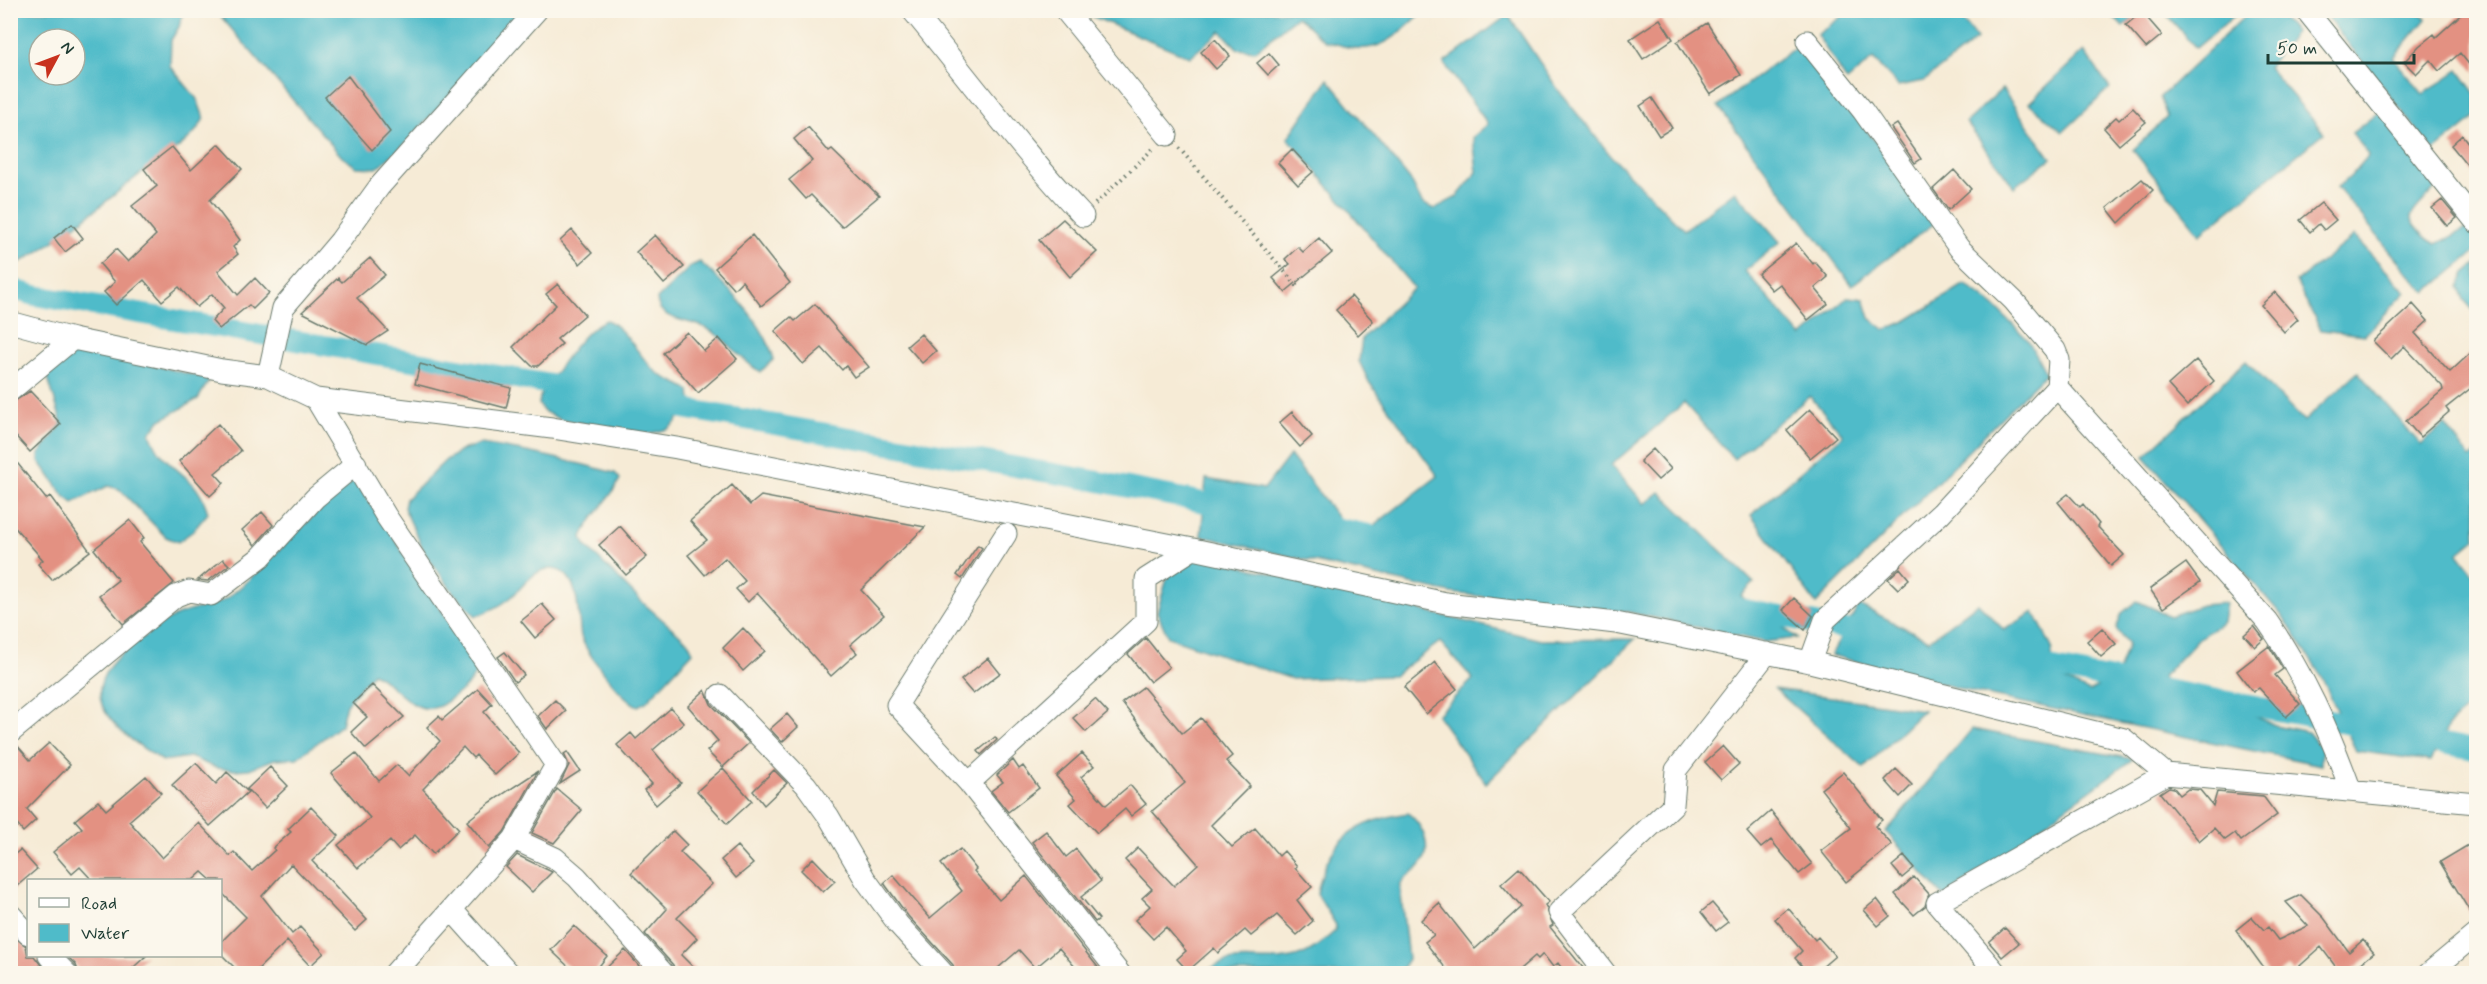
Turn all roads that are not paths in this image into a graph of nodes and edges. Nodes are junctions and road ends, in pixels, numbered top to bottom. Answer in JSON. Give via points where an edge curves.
{"nodes":[{"id":1,"x":537,"y":10,"type":"edge"},
{"id":2,"x":912,"y":10,"type":"edge"},
{"id":3,"x":1065,"y":10,"type":"edge"},
{"id":4,"x":2306,"y":10,"type":"edge"},
{"id":5,"x":1807,"y":41,"type":"dead end"},
{"id":6,"x":1167,"y":135,"type":"road end"},
{"id":7,"x":1083,"y":216,"type":"road end"},
{"id":8,"x":2476,"y":222,"type":"edge"},
{"id":9,"x":10,"y":322,"type":"edge"},
{"id":10,"x":73,"y":339,"type":"junction"},
{"id":11,"x":269,"y":369,"type":"junction"},
{"id":12,"x":2058,"y":387,"type":"junction"},
{"id":13,"x":10,"y":391,"type":"edge"},
{"id":14,"x":316,"y":399,"type":"junction"},
{"id":15,"x":356,"y":464,"type":"junction"},
{"id":16,"x":1006,"y":534,"type":"dead end"},
{"id":17,"x":1193,"y":549,"type":"junction"},
{"id":18,"x":1767,"y":653,"type":"junction"},
{"id":19,"x":1810,"y":662,"type":"junction"},
{"id":20,"x":720,"y":695,"type":"dead end"},
{"id":21,"x":10,"y":733,"type":"edge"},
{"id":22,"x":2166,"y":774,"type":"junction"},
{"id":23,"x":969,"y":783,"type":"junction"},
{"id":24,"x":2351,"y":791,"type":"junction"},
{"id":25,"x":2476,"y":803,"type":"edge"},
{"id":26,"x":514,"y":839,"type":"junction"},
{"id":27,"x":452,"y":910,"type":"junction"},
{"id":28,"x":10,"y":914,"type":"edge"},
{"id":29,"x":27,"y":933,"type":"edge"},
{"id":30,"x":2476,"y":936,"type":"edge"},
{"id":31,"x":50,"y":957,"type":"edge"},
{"id":32,"x":67,"y":974,"type":"edge"},
{"id":33,"x":394,"y":974,"type":"edge"},
{"id":34,"x":509,"y":974,"type":"edge"},
{"id":35,"x":664,"y":974,"type":"edge"},
{"id":36,"x":944,"y":974,"type":"edge"},
{"id":37,"x":1120,"y":974,"type":"edge"},
{"id":38,"x":1606,"y":974,"type":"edge"},
{"id":39,"x":1997,"y":974,"type":"edge"},
{"id":40,"x":2428,"y":974,"type":"edge"}],
"edges":[{"from":1,"to":11,"type":"street","via":[[379,187],[340,241],[282,308]]},
{"from":2,"to":7,"type":"street","via":[[1034,163]]},
{"from":3,"to":6,"type":"street"},
{"from":4,"to":8,"type":"street"},
{"from":5,"to":12,"type":"street","via":[[1875,128],[1959,248],[2014,301],[2055,350],[2059,360]]},
{"from":9,"to":10,"type":"street"},
{"from":10,"to":11,"type":"street","via":[[222,370]]},
{"from":10,"to":13,"type":"street"},
{"from":11,"to":14,"type":"street"},
{"from":12,"to":19,"type":"street","via":[[1941,513],[1825,620]]},
{"from":12,"to":24,"type":"street","via":[[2267,621],[2311,693]]},
{"from":14,"to":15,"type":"street"},
{"from":14,"to":17,"type":"street","via":[[552,428],[677,448]]},
{"from":15,"to":21,"type":"street","via":[[315,498],[261,557],[224,587],[211,595],[189,591],[176,596]]},
{"from":15,"to":26,"type":"street","via":[[386,516],[556,765]]},
{"from":16,"to":23,"type":"street","via":[[897,705]]},
{"from":17,"to":18,"type":"street","via":[[1446,603],[1616,623]]},
{"from":17,"to":23,"type":"street","via":[[1146,579],[1146,621]]},
{"from":18,"to":19,"type":"street"},
{"from":18,"to":38,"type":"street","via":[[1676,770],[1673,805],[1559,912]]},
{"from":19,"to":22,"type":"street","via":[[2124,739]]},
{"from":20,"to":36,"type":"street","via":[[806,785],[865,879],[898,924]]},
{"from":22,"to":24,"type":"street"},
{"from":22,"to":39,"type":"street","via":[[1937,903]]},
{"from":23,"to":37,"type":"street"},
{"from":24,"to":25,"type":"street"},
{"from":26,"to":27,"type":"street"},
{"from":26,"to":35,"type":"street","via":[[555,858],[578,877]]},
{"from":27,"to":33,"type":"street"},
{"from":27,"to":34,"type":"street"},
{"from":28,"to":29,"type":"street"},
{"from":30,"to":40,"type":"street"},
{"from":31,"to":32,"type":"street"}]}
